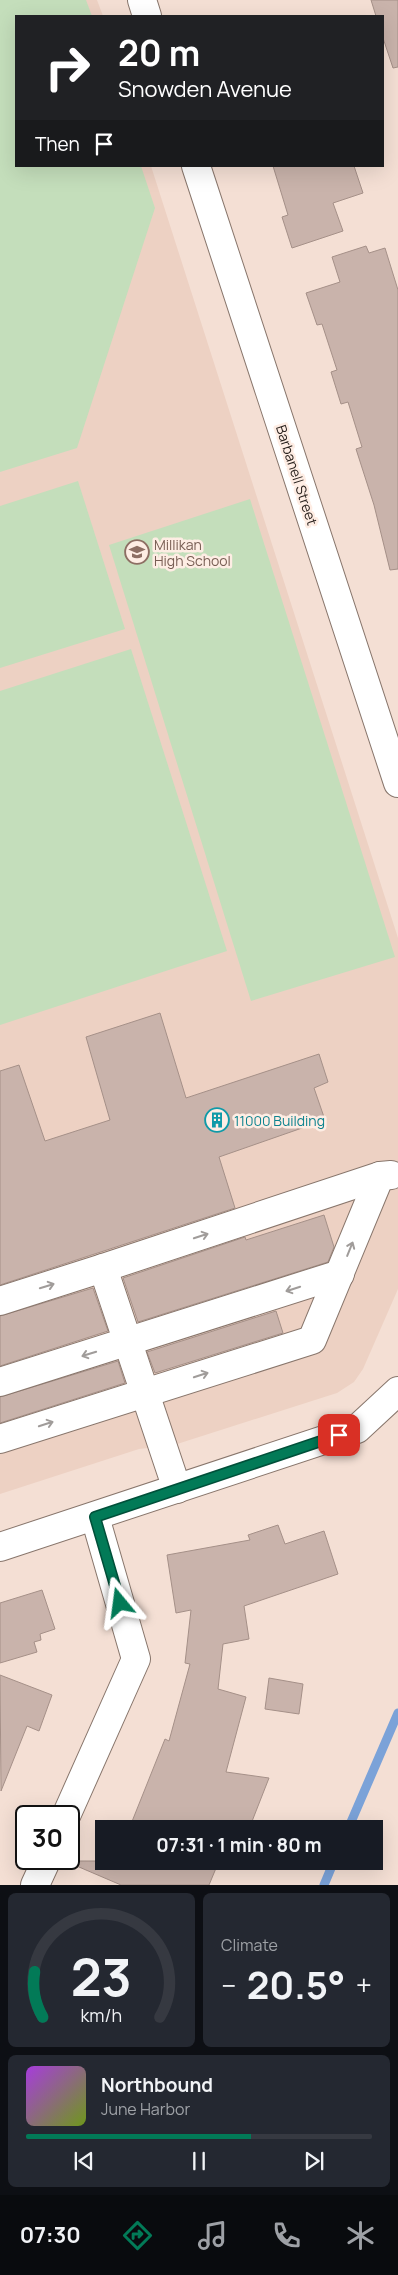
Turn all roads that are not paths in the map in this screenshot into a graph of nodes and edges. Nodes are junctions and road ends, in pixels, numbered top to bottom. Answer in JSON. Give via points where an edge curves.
{"nodes":[{"id":1,"x":142,"y":0,"type":"edge"},
{"id":2,"x":147,"y":15,"type":"edge"},
{"id":3,"x":196,"y":167,"type":"edge"},
{"id":4,"x":397,"y":779,"type":"edge"},
{"id":5,"x":389,"y":1175,"type":"edge"},
{"id":6,"x":103,"y":1268,"type":"junction"},
{"id":7,"x":340,"y":1274,"type":"junction"},
{"id":8,"x":0,"y":1300,"type":"edge"},
{"id":9,"x":128,"y":1341,"type":"junction"},
{"id":10,"x":0,"y":1382,"type":"edge"},
{"id":11,"x":398,"y":1391,"type":"edge"},
{"id":12,"x":145,"y":1393,"type":"junction"},
{"id":13,"x":0,"y":1439,"type":"edge"},
{"id":14,"x":177,"y":1489,"type":"junction"},
{"id":15,"x":95,"y":1517,"type":"junction"},
{"id":16,"x":0,"y":1547,"type":"edge"},
{"id":17,"x":71,"y":1805,"type":"edge"},
{"id":18,"x":42,"y":1870,"type":"edge"},
{"id":19,"x":35,"y":1885,"type":"edge"}],
"edges":[{"from":1,"to":2,"type":"street"},
{"from":3,"to":4,"type":"street","name":"Barbanell Street"},
{"from":6,"to":5,"type":"street","one_way":true},
{"from":7,"to":5,"type":"street","one_way":true},
{"from":8,"to":6,"type":"street","one_way":true},
{"from":6,"to":9,"type":"street"},
{"from":7,"to":9,"type":"street","one_way":true},
{"from":12,"to":7,"type":"street","one_way":true,"via":[[312,1340]]},
{"from":9,"to":10,"type":"street","one_way":true},
{"from":9,"to":12,"type":"street"},
{"from":11,"to":14,"type":"street","via":[[357,1428]]},
{"from":13,"to":12,"type":"street","one_way":true},
{"from":12,"to":14,"type":"street"},
{"from":14,"to":15,"type":"street"},
{"from":15,"to":16,"type":"street"},
{"from":15,"to":17,"type":"street","via":[[136,1658]]},
{"from":18,"to":19,"type":"street"}]}
